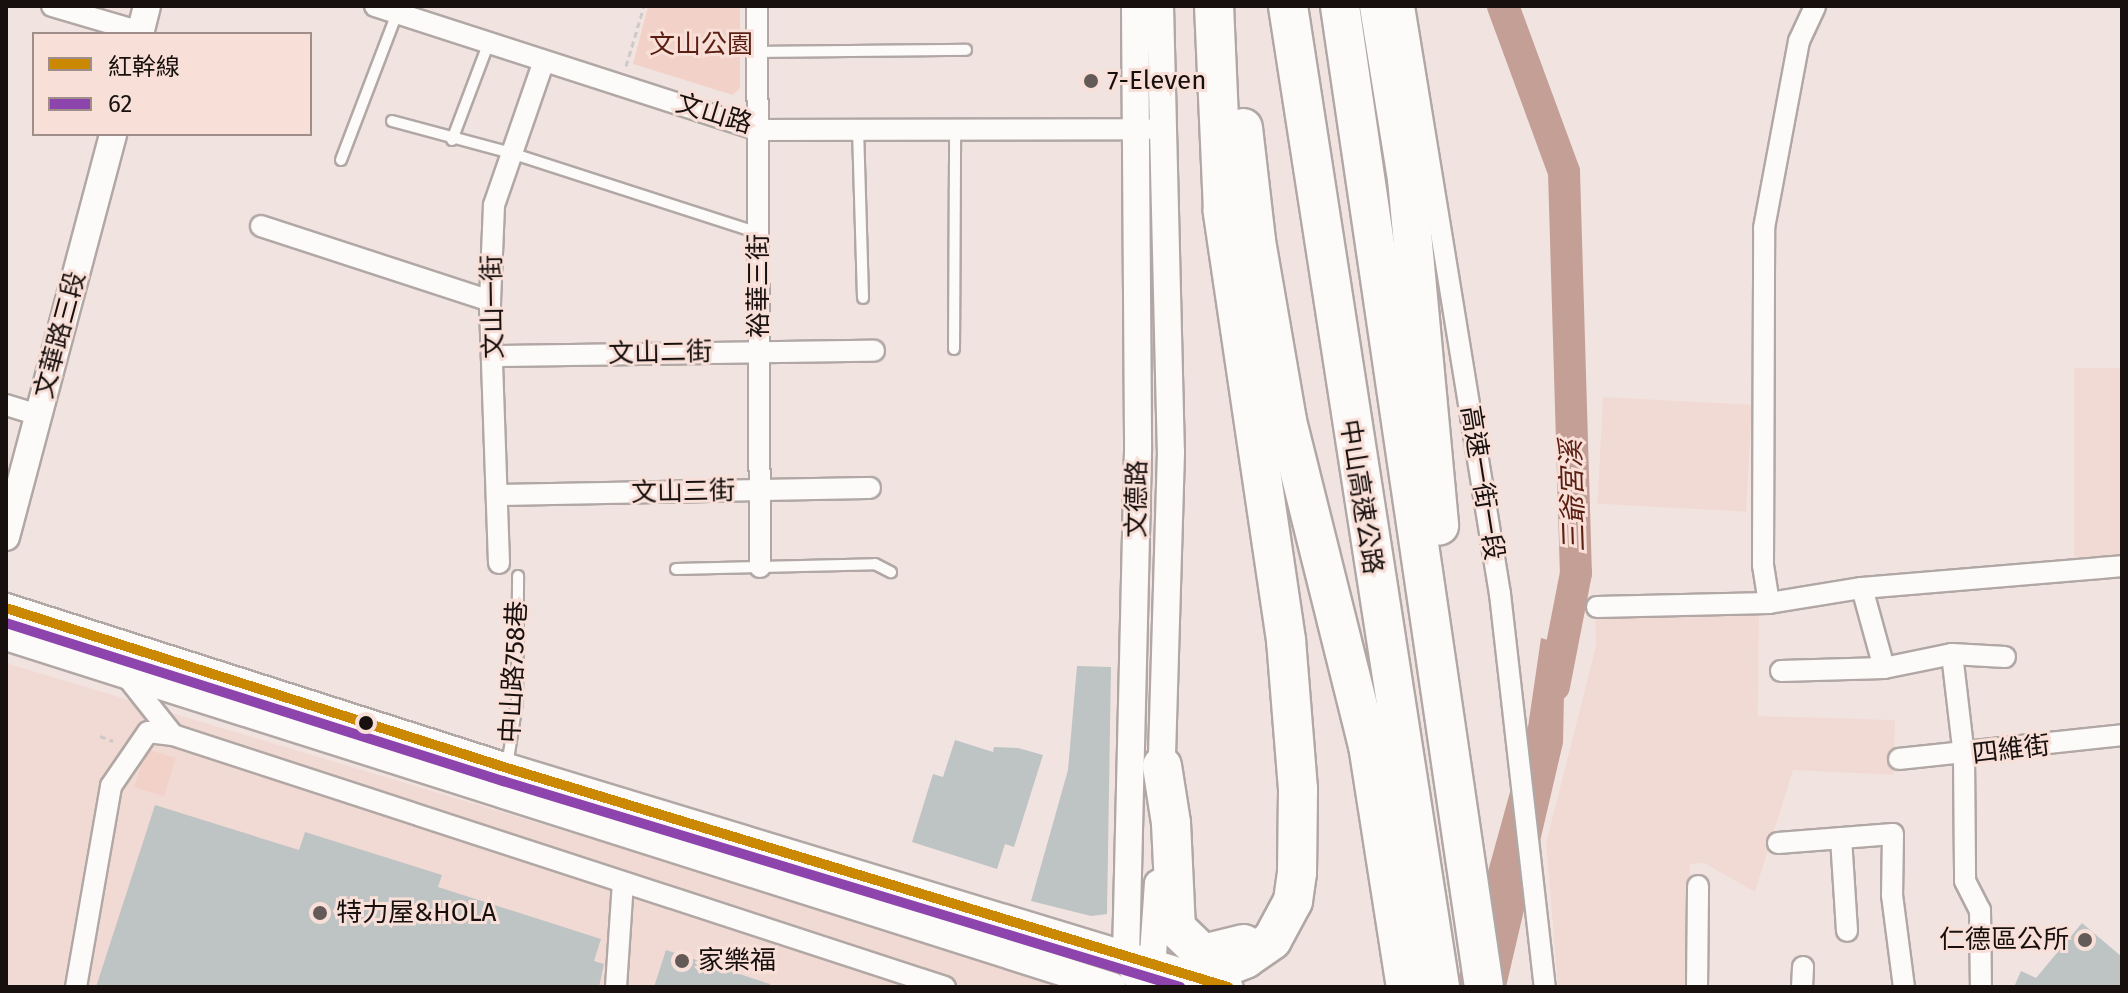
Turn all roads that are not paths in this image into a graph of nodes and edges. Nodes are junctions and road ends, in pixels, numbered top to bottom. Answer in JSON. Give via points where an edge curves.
{"nodes":[{"id":1,"x":52,"y":6,"type":"edge"},
{"id":2,"x":147,"y":6,"type":"edge"},
{"id":3,"x":375,"y":6,"type":"edge"},
{"id":4,"x":757,"y":6,"type":"edge"},
{"id":5,"x":1135,"y":6,"type":"edge"},
{"id":6,"x":1160,"y":6,"type":"edge"},
{"id":7,"x":1214,"y":6,"type":"edge"},
{"id":8,"x":1232,"y":6,"type":"edge"},
{"id":9,"x":1288,"y":6,"type":"edge"},
{"id":10,"x":1340,"y":6,"type":"edge"},
{"id":11,"x":1379,"y":6,"type":"edge"},
{"id":12,"x":1404,"y":6,"type":"edge"},
{"id":13,"x":1815,"y":6,"type":"edge"},
{"id":14,"x":397,"y":13,"type":"junction"},
{"id":15,"x":137,"y":32,"type":"edge"},
{"id":16,"x":140,"y":32,"type":"edge"},
{"id":17,"x":489,"y":42,"type":"junction"},
{"id":18,"x":966,"y":50,"type":"dead end"},
{"id":19,"x":758,"y":52,"type":"junction"},
{"id":20,"x":544,"y":61,"type":"junction"},
{"id":21,"x":392,"y":121,"type":"dead end"},
{"id":22,"x":858,"y":129,"type":"junction"},
{"id":23,"x":955,"y":129,"type":"junction"},
{"id":24,"x":1150,"y":129,"type":"junction"},
{"id":25,"x":758,"y":130,"type":"junction"},
{"id":26,"x":112,"y":136,"type":"edge"},
{"id":27,"x":452,"y":140,"type":"junction"},
{"id":28,"x":508,"y":152,"type":"junction"},
{"id":29,"x":341,"y":160,"type":"dead end"},
{"id":30,"x":261,"y":226,"type":"dead end"},
{"id":31,"x":759,"y":233,"type":"junction"},
{"id":32,"x":863,"y":298,"type":"dead end"},
{"id":33,"x":490,"y":301,"type":"junction"},
{"id":34,"x":954,"y":349,"type":"dead end"},
{"id":35,"x":759,"y":351,"type":"junction"},
{"id":36,"x":874,"y":351,"type":"dead end"},
{"id":37,"x":493,"y":356,"type":"junction"},
{"id":38,"x":6,"y":405,"type":"edge"},
{"id":39,"x":38,"y":415,"type":"junction"},
{"id":40,"x":870,"y":488,"type":"dead end"},
{"id":41,"x":759,"y":491,"type":"junction"},
{"id":42,"x":497,"y":495,"type":"junction"},
{"id":43,"x":6,"y":537,"type":"edge"},
{"id":44,"x":499,"y":563,"type":"dead end"},
{"id":45,"x":2122,"y":566,"type":"edge"},
{"id":46,"x":760,"y":567,"type":"junction"},
{"id":47,"x":676,"y":569,"type":"dead end"},
{"id":48,"x":891,"y":572,"type":"dead end"},
{"id":49,"x":518,"y":576,"type":"dead end"},
{"id":50,"x":1862,"y":588,"type":"junction"},
{"id":51,"x":1769,"y":603,"type":"junction"},
{"id":52,"x":1597,"y":607,"type":"dead end"},
{"id":53,"x":6,"y":608,"type":"edge"},
{"id":54,"x":6,"y":636,"type":"edge"},
{"id":55,"x":1952,"y":654,"type":"junction"},
{"id":56,"x":2005,"y":657,"type":"dead end"},
{"id":57,"x":1884,"y":668,"type":"junction"},
{"id":58,"x":1781,"y":671,"type":"dead end"},
{"id":59,"x":123,"y":672,"type":"junction"},
{"id":60,"x":173,"y":735,"type":"junction"},
{"id":61,"x":2122,"y":735,"type":"edge"},
{"id":62,"x":1964,"y":756,"type":"junction"},
{"id":63,"x":1899,"y":759,"type":"dead end"},
{"id":64,"x":1162,"y":766,"type":"junction"},
{"id":65,"x":507,"y":768,"type":"junction"},
{"id":66,"x":1452,"y":777,"type":"junction"},
{"id":67,"x":1841,"y":838,"type":"junction"},
{"id":68,"x":1778,"y":843,"type":"dead end"},
{"id":69,"x":1293,"y":858,"type":"junction"},
{"id":70,"x":623,"y":882,"type":"junction"},
{"id":71,"x":1698,"y":886,"type":"dead end"},
{"id":72,"x":1414,"y":923,"type":"junction"},
{"id":73,"x":1847,"y":931,"type":"dead end"},
{"id":74,"x":1126,"y":958,"type":"junction"},
{"id":75,"x":1149,"y":980,"type":"edge"},
{"id":76,"x":1212,"y":982,"type":"edge"},
{"id":77,"x":76,"y":987,"type":"edge"},
{"id":78,"x":616,"y":987,"type":"edge"},
{"id":79,"x":945,"y":987,"type":"edge"},
{"id":80,"x":1112,"y":987,"type":"edge"},
{"id":81,"x":1406,"y":987,"type":"edge"},
{"id":82,"x":1440,"y":987,"type":"edge"},
{"id":83,"x":1484,"y":987,"type":"edge"},
{"id":84,"x":1543,"y":987,"type":"edge"},
{"id":85,"x":1697,"y":987,"type":"edge"},
{"id":86,"x":1904,"y":987,"type":"edge"},
{"id":87,"x":1981,"y":987,"type":"edge"}],
"edges":[{"from":1,"to":15,"type":"street"},
{"from":2,"to":16,"type":"street"},
{"from":3,"to":14,"type":"street","name":"文山路"},
{"from":4,"to":19,"type":"street","name":"裕華三街"},
{"from":5,"to":24,"type":"street","name":"文德路"},
{"from":6,"to":24,"type":"street","name":"文德路"},
{"from":7,"to":69,"type":"highway","via":[[1223,211],[1286,640],[1298,789]]},
{"from":8,"to":72,"type":"highway","via":[[1248,180],[1276,357]]},
{"from":9,"to":72,"type":"highway","name":"中山高速公路"},
{"from":10,"to":66,"type":"highway","name":"中山高速公路"},
{"from":11,"to":66,"type":"highway","via":[[1407,179],[1433,420]]},
{"from":12,"to":84,"type":"street","name":"高速一街一段","via":[[1500,594]]},
{"from":13,"to":51,"type":"street","via":[[1799,41],[1764,228],[1763,565]]},
{"from":14,"to":17,"type":"street","name":"文山路"},
{"from":14,"to":29,"type":"lane"},
{"from":17,"to":20,"type":"street","name":"文山路"},
{"from":17,"to":27,"type":"lane"},
{"from":18,"to":19,"type":"lane"},
{"from":19,"to":25,"type":"street","name":"裕華三街"},
{"from":20,"to":25,"type":"street","name":"文山路"},
{"from":20,"to":28,"type":"street","name":"文山一街"},
{"from":21,"to":27,"type":"lane"},
{"from":22,"to":23,"type":"street","name":"文山路"},
{"from":22,"to":25,"type":"street","name":"文山路"},
{"from":22,"to":32,"type":"lane"},
{"from":23,"to":24,"type":"street","name":"文山路"},
{"from":23,"to":34,"type":"lane"},
{"from":24,"to":64,"type":"street","name":"文德路","via":[[1171,452]]},
{"from":24,"to":74,"type":"street","name":"文德路"},
{"from":25,"to":31,"type":"street","name":"裕華三街"},
{"from":26,"to":39,"type":"street","name":"文華路三段"},
{"from":27,"to":28,"type":"lane"},
{"from":28,"to":31,"type":"lane"},
{"from":28,"to":33,"type":"street","name":"文山一街","via":[[494,205]]},
{"from":30,"to":33,"type":"street"},
{"from":31,"to":35,"type":"street","name":"裕華三街"},
{"from":33,"to":37,"type":"street","name":"文山一街"},
{"from":35,"to":36,"type":"street","name":"文山二街"},
{"from":35,"to":37,"type":"street","name":"文山二街"},
{"from":35,"to":41,"type":"street","name":"裕華三街"},
{"from":37,"to":42,"type":"street","name":"文山一街"},
{"from":38,"to":39,"type":"street"},
{"from":39,"to":43,"type":"street","name":"文華路三段"},
{"from":40,"to":41,"type":"street","name":"文山三街"},
{"from":41,"to":42,"type":"street","name":"文山三街"},
{"from":41,"to":46,"type":"street","name":"裕華三街"},
{"from":42,"to":44,"type":"street","name":"文山一街"},
{"from":45,"to":50,"type":"street"},
{"from":46,"to":47,"type":"lane"},
{"from":46,"to":48,"type":"lane","via":[[875,564]]},
{"from":49,"to":65,"type":"lane","name":"中山路758巷","via":[[517,702]]},
{"from":50,"to":51,"type":"street"},
{"from":50,"to":57,"type":"street"},
{"from":51,"to":52,"type":"street"},
{"from":53,"to":65,"type":"main road"},
{"from":54,"to":59,"type":"main road"},
{"from":55,"to":56,"type":"street"},
{"from":55,"to":57,"type":"street"},
{"from":55,"to":62,"type":"street"},
{"from":57,"to":58,"type":"street"},
{"from":59,"to":60,"type":"street"},
{"from":59,"to":80,"type":"main road"},
{"from":60,"to":70,"type":"street"},
{"from":60,"to":77,"type":"street","via":[[148,732],[111,786]]},
{"from":61,"to":62,"type":"street","name":"四維街"},
{"from":62,"to":63,"type":"street","name":"四維街"},
{"from":62,"to":87,"type":"street","via":[[1965,881],[1980,910]]},
{"from":64,"to":69,"type":"highway","via":[[1171,823],[1174,921],[1196,951],[1210,955],[1234,950],[1262,930],[1279,908]]},
{"from":64,"to":75,"type":"street","name":"文德路"},
{"from":65,"to":74,"type":"main road"},
{"from":66,"to":83,"type":"highway","name":"中山高速公路"},
{"from":67,"to":68,"type":"street"},
{"from":67,"to":73,"type":"street"},
{"from":67,"to":86,"type":"street","via":[[1893,834],[1892,895]]},
{"from":69,"to":76,"type":"highway","via":[[1293,901],[1272,940]]},
{"from":70,"to":78,"type":"street"},
{"from":70,"to":79,"type":"street"},
{"from":71,"to":85,"type":"street"},
{"from":72,"to":81,"type":"highway"},
{"from":72,"to":82,"type":"highway","name":"中山高速公路"},
{"from":74,"to":75,"type":"main road"},
{"from":75,"to":76,"type":"main road"}]}
